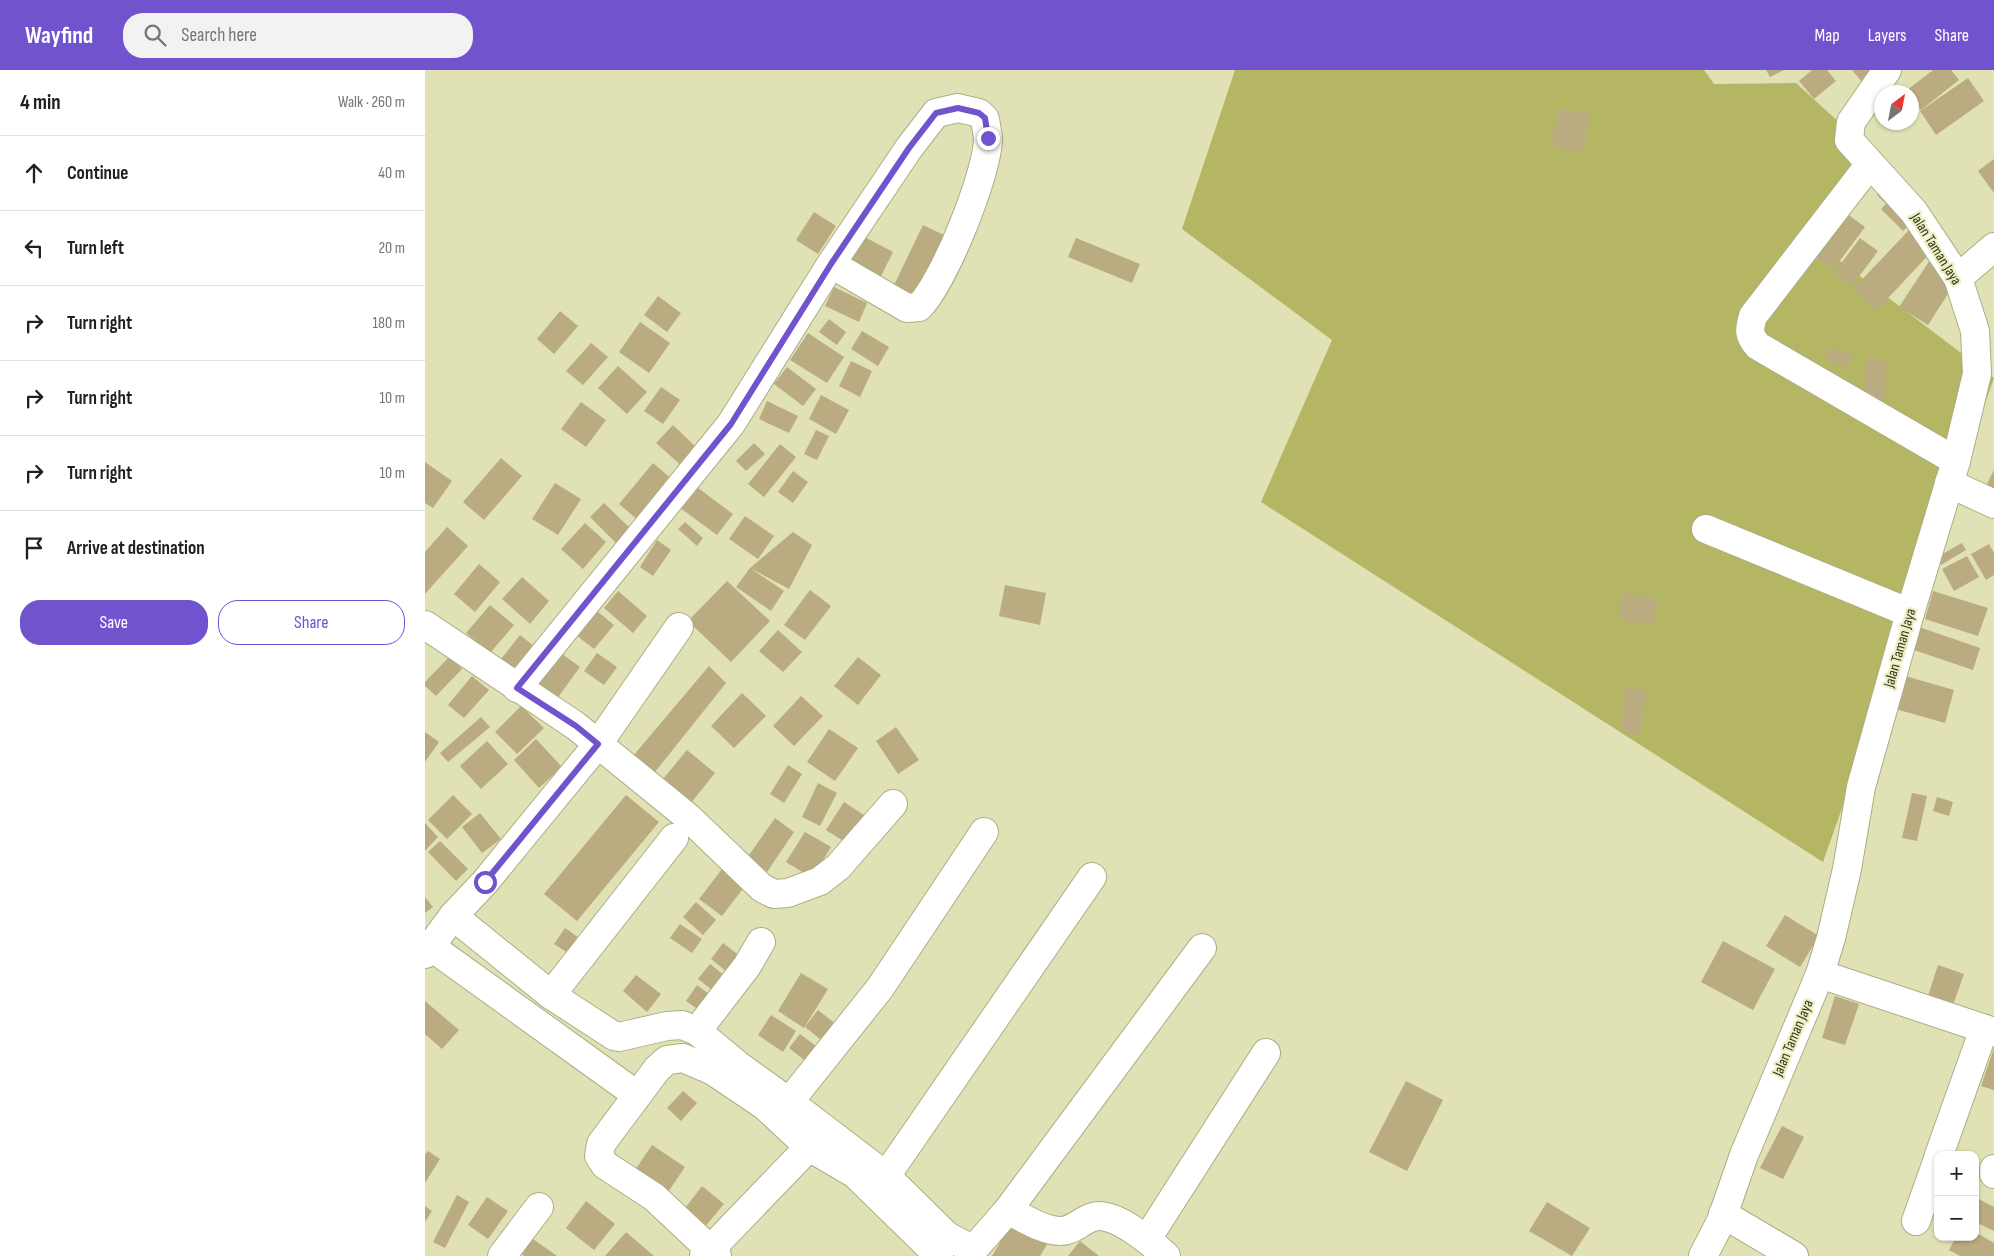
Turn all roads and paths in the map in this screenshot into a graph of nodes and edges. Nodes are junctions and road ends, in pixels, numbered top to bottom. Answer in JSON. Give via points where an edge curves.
{"nodes":[{"id":1,"x":1887,"y":70,"type":"edge"},
{"id":2,"x":1870,"y":164,"type":"junction"},
{"id":3,"x":1994,"y":246,"type":"edge"},
{"id":4,"x":831,"y":264,"type":"junction"},
{"id":5,"x":1958,"y":278,"type":"junction"},
{"id":6,"x":1953,"y":472,"type":"junction"},
{"id":7,"x":1994,"y":504,"type":"edge"},
{"id":8,"x":1705,"y":529,"type":"dead end"},
{"id":9,"x":1910,"y":613,"type":"junction"},
{"id":10,"x":425,"y":625,"type":"edge"},
{"id":11,"x":679,"y":627,"type":"dead end"},
{"id":12,"x":517,"y":688,"type":"junction"},
{"id":13,"x":598,"y":744,"type":"junction"},
{"id":14,"x":893,"y":804,"type":"dead end"},
{"id":15,"x":984,"y":832,"type":"dead end"},
{"id":16,"x":674,"y":838,"type":"dead end"},
{"id":17,"x":1092,"y":877,"type":"dead end"},
{"id":18,"x":453,"y":916,"type":"junction"},
{"id":19,"x":761,"y":942,"type":"dead end"},
{"id":20,"x":1202,"y":948,"type":"dead end"},
{"id":21,"x":427,"y":950,"type":"edge"},
{"id":22,"x":1820,"y":974,"type":"junction"},
{"id":23,"x":551,"y":994,"type":"junction"},
{"id":24,"x":1989,"y":1030,"type":"edge"},
{"id":25,"x":697,"y":1031,"type":"junction"},
{"id":26,"x":1266,"y":1053,"type":"dead end"},
{"id":27,"x":637,"y":1095,"type":"junction"},
{"id":28,"x":789,"y":1102,"type":"junction"},
{"id":29,"x":809,"y":1147,"type":"junction"},
{"id":30,"x":1941,"y":1151,"type":"edge"},
{"id":31,"x":1994,"y":1169,"type":"edge"},
{"id":32,"x":1934,"y":1170,"type":"edge"},
{"id":33,"x":1994,"y":1174,"type":"edge"},
{"id":34,"x":886,"y":1176,"type":"junction"},
{"id":35,"x":539,"y":1207,"type":"dead end"},
{"id":36,"x":1008,"y":1210,"type":"junction"},
{"id":37,"x":1723,"y":1214,"type":"junction"},
{"id":38,"x":1916,"y":1220,"type":"dead end"},
{"id":39,"x":1156,"y":1248,"type":"edge"},
{"id":40,"x":710,"y":1254,"type":"edge"},
{"id":41,"x":502,"y":1256,"type":"edge"},
{"id":42,"x":939,"y":1256,"type":"edge"},
{"id":43,"x":1703,"y":1256,"type":"edge"},
{"id":44,"x":1794,"y":1256,"type":"edge"}],
"edges":[{"from":1,"to":2,"type":"street","name":"Jalan Taman Jaya","via":[[1851,122],[1849,140]]},
{"from":2,"to":5,"type":"street","name":"Jalan Taman Jaya","via":[[1914,212]]},
{"from":2,"to":6,"type":"street","via":[[1753,316],[1749,330],[1751,338],[1758,346]]},
{"from":3,"to":5,"type":"street"},
{"from":4,"to":4,"type":"street","via":[[936,113],[958,108],[979,113],[985,118],[988,138],[967,216],[935,285],[919,307],[907,308]]},
{"from":4,"to":12,"type":"street","via":[[731,424]]},
{"from":5,"to":6,"type":"street","name":"Jalan Taman Jaya","via":[[1975,331],[1977,374]]},
{"from":6,"to":7,"type":"street"},
{"from":6,"to":9,"type":"street","name":"Jalan Taman Jaya"},
{"from":8,"to":9,"type":"street"},
{"from":9,"to":22,"type":"street","name":"Jalan Taman Jaya","via":[[1861,787],[1838,911]]},
{"from":10,"to":12,"type":"street"},
{"from":11,"to":13,"type":"street"},
{"from":12,"to":13,"type":"street"},
{"from":13,"to":14,"type":"street","via":[[689,818],[763,888],[774,894],[788,894],[820,881],[838,867]]},
{"from":13,"to":18,"type":"street","via":[[485,882]]},
{"from":15,"to":28,"type":"street","via":[[880,988]]},
{"from":16,"to":23,"type":"street"},
{"from":17,"to":34,"type":"street"},
{"from":18,"to":21,"type":"street"},
{"from":18,"to":23,"type":"street"},
{"from":19,"to":25,"type":"street"},
{"from":20,"to":36,"type":"street"},
{"from":21,"to":27,"type":"street"},
{"from":22,"to":24,"type":"street"},
{"from":22,"to":37,"type":"street","name":"Jalan Taman Jaya","via":[[1744,1155]]},
{"from":23,"to":25,"type":"street","via":[[619,1037],[667,1026],[682,1025]]},
{"from":24,"to":30,"type":"street"},
{"from":25,"to":28,"type":"street"},
{"from":26,"to":39,"type":"street"},
{"from":27,"to":29,"type":"street","via":[[667,1060],[683,1058],[713,1071],[765,1106]]},
{"from":27,"to":40,"type":"street","via":[[601,1144],[599,1156],[605,1165],[654,1197]]},
{"from":28,"to":34,"type":"street"},
{"from":29,"to":40,"type":"street"},
{"from":29,"to":42,"type":"street","via":[[855,1174]]},
{"from":31,"to":33,"type":"street"},
{"from":32,"to":38,"type":"street"},
{"from":34,"to":36,"type":"street","via":[[947,1236],[968,1248],[974,1249]]},
{"from":35,"to":41,"type":"street"},
{"from":36,"to":39,"type":"street","via":[[1051,1230],[1064,1232],[1093,1217],[1113,1219]]},
{"from":37,"to":43,"type":"street","name":"Jalan Taman Jaya"},
{"from":37,"to":44,"type":"street"}]}
